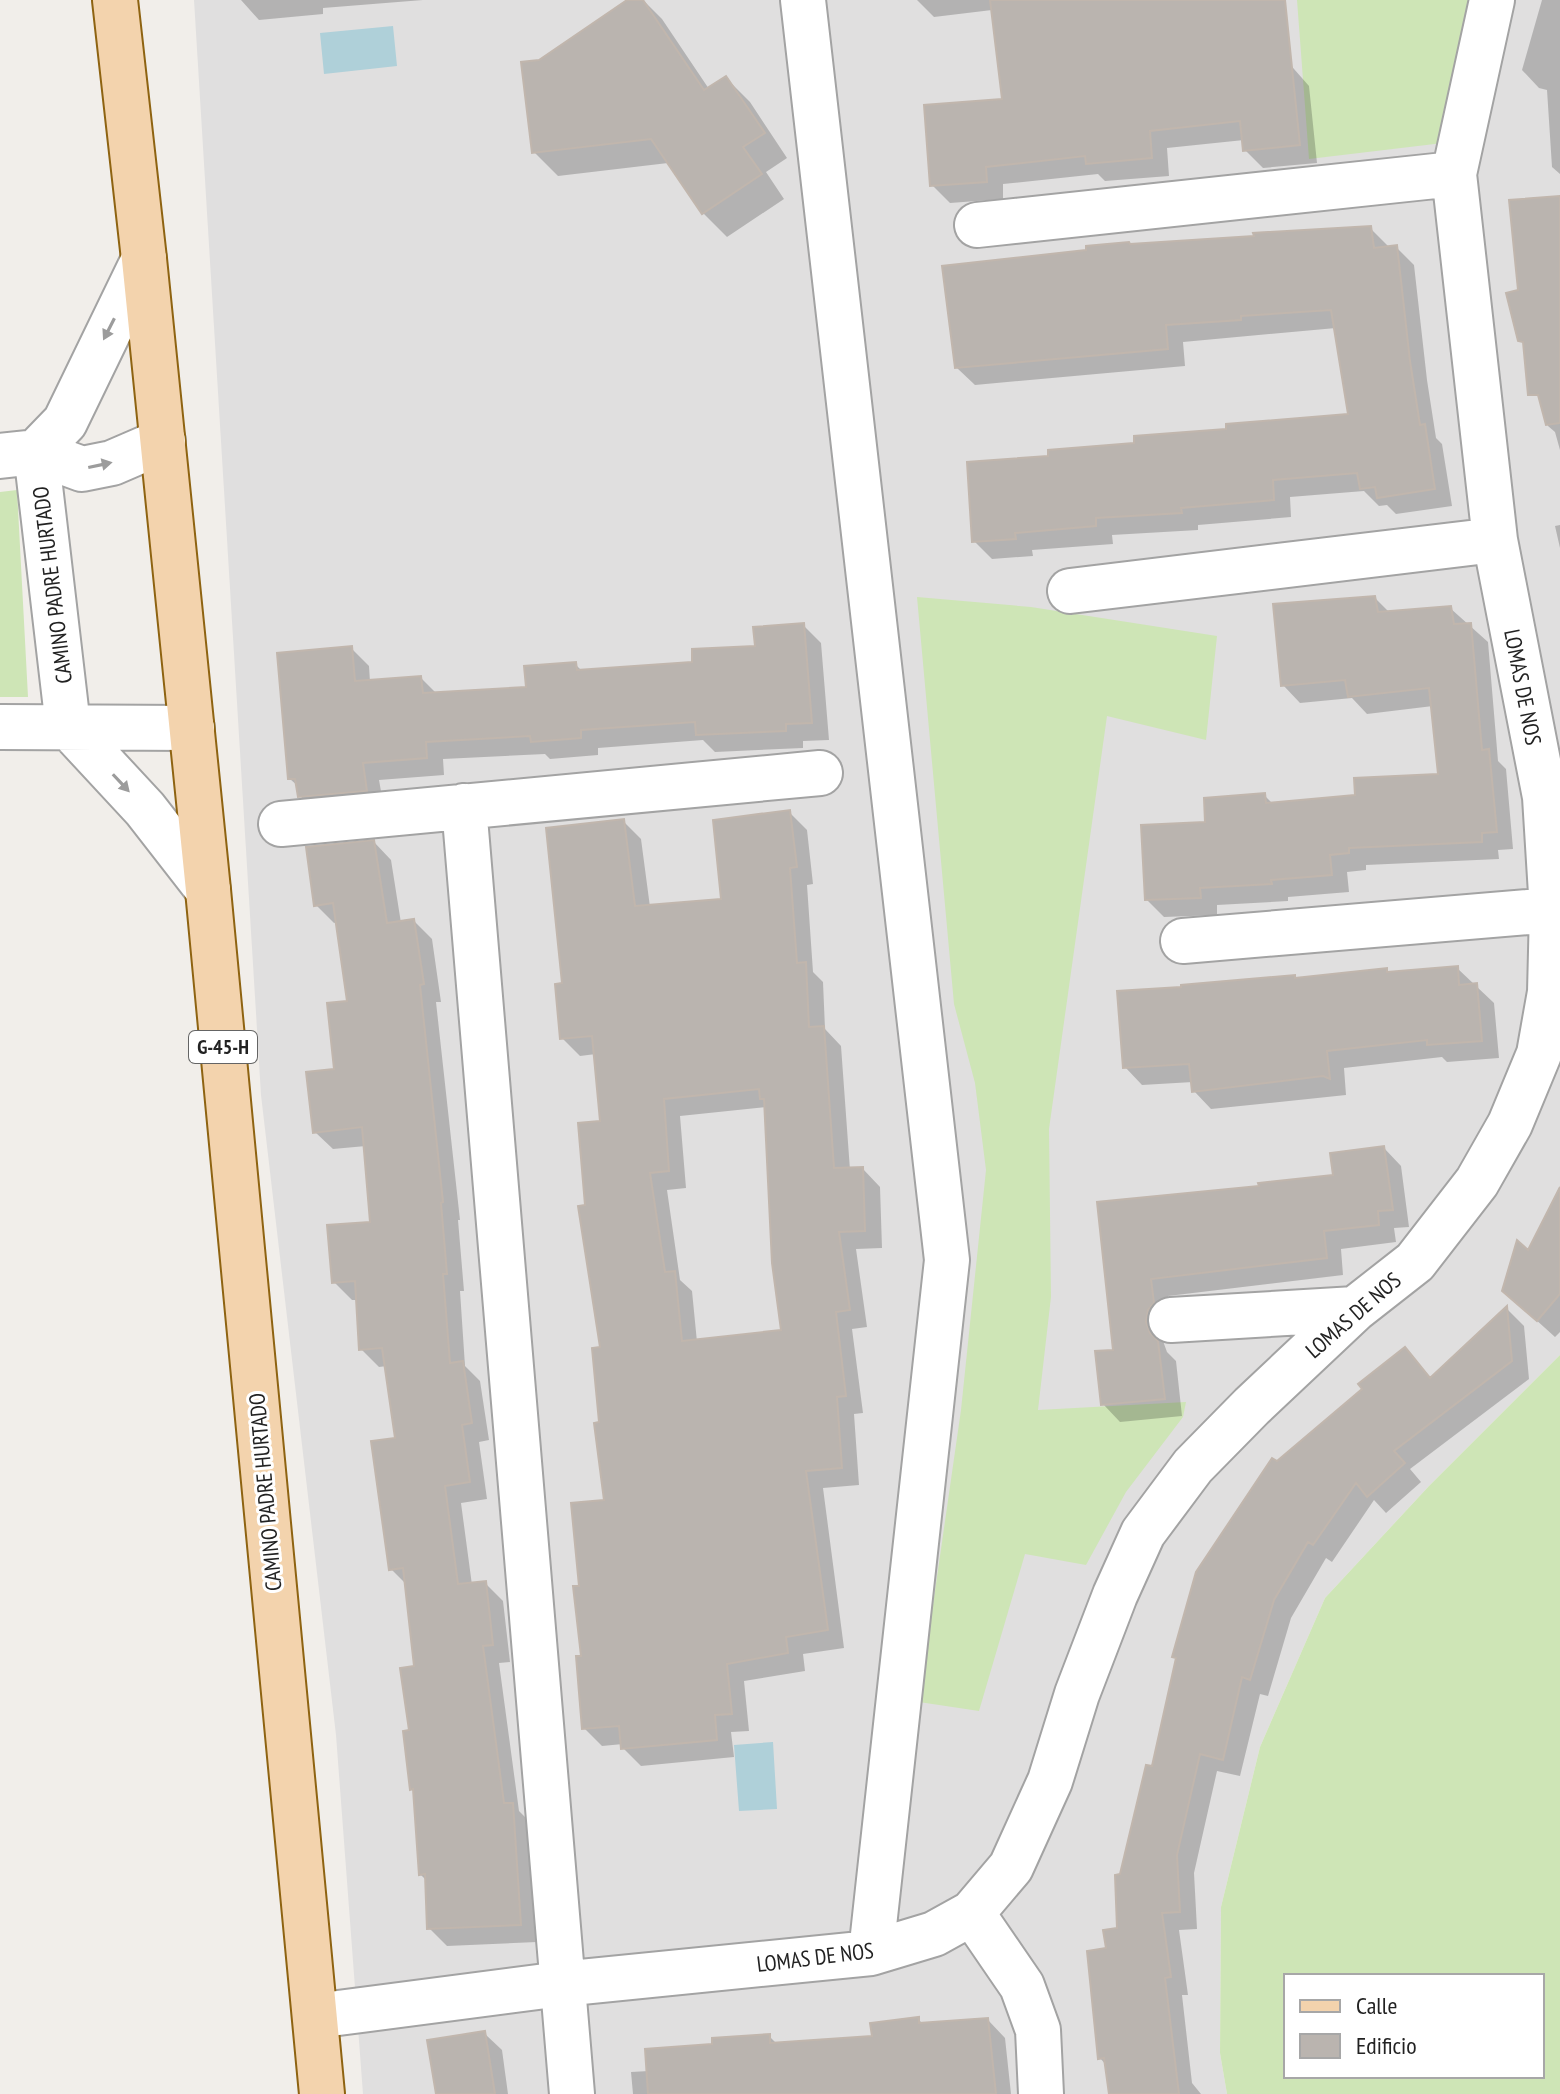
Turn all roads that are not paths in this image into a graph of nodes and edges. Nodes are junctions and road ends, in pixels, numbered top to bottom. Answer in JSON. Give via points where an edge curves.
{"nodes":[{"id":1,"x":115,"y":0,"type":"edge"},
{"id":2,"x":803,"y":0,"type":"edge"},
{"id":3,"x":1492,"y":0,"type":"edge"},
{"id":4,"x":1454,"y":174,"type":"junction"},
{"id":5,"x":977,"y":225,"type":"dead end"},
{"id":6,"x":144,"y":259,"type":"junction"},
{"id":7,"x":163,"y":441,"type":"junction"},
{"id":8,"x":18,"y":454,"type":"edge"},
{"id":9,"x":1495,"y":540,"type":"junction"},
{"id":10,"x":1070,"y":591,"type":"dead end"},
{"id":11,"x":68,"y":726,"type":"junction"},
{"id":12,"x":0,"y":727,"type":"edge"},
{"id":13,"x":192,"y":728,"type":"junction"},
{"id":14,"x":820,"y":773,"type":"dead end"},
{"id":15,"x":464,"y":806,"type":"junction"},
{"id":16,"x":281,"y":824,"type":"dead end"},
{"id":17,"x":208,"y":890,"type":"junction"},
{"id":18,"x":1552,"y":910,"type":"junction"},
{"id":19,"x":1183,"y":941,"type":"dead end"},
{"id":20,"x":1355,"y":1309,"type":"junction"},
{"id":21,"x":1171,"y":1320,"type":"dead end"},
{"id":22,"x":972,"y":1913,"type":"junction"},
{"id":23,"x":871,"y":1953,"type":"junction"},
{"id":24,"x":561,"y":1984,"type":"junction"},
{"id":25,"x":315,"y":2016,"type":"junction"},
{"id":26,"x":322,"y":2094,"type":"edge"},
{"id":27,"x":572,"y":2094,"type":"edge"},
{"id":28,"x":1041,"y":2094,"type":"edge"}],
"edges":[{"from":1,"to":6,"type":"main road","name":"CAMINO PADRE HURTADO","number":"G-45-H"},
{"from":2,"to":23,"type":"street","via":[[947,1260]]},
{"from":3,"to":4,"type":"street","name":"LOMAS DE NOS"},
{"from":4,"to":5,"type":"street"},
{"from":4,"to":9,"type":"street","name":"LOMAS DE NOS"},
{"from":6,"to":7,"type":"main road","name":"CAMINO PADRE HURTADO","number":"G-45-H"},
{"from":6,"to":8,"type":"street","one_way":true,"via":[[65,422]]},
{"from":8,"to":7,"type":"street","one_way":true,"via":[[82,469],[112,463]]},
{"from":7,"to":13,"type":"main road","name":"CAMINO PADRE HURTADO","number":"G-45-H"},
{"from":8,"to":11,"type":"street","name":"CAMINO PADRE HURTADO"},
{"from":9,"to":10,"type":"street"},
{"from":9,"to":18,"type":"street","name":"LOMAS DE NOS","via":[[1545,797]]},
{"from":11,"to":12,"type":"street"},
{"from":11,"to":13,"type":"street"},
{"from":11,"to":17,"type":"street","one_way":true,"via":[[145,809]]},
{"from":13,"to":17,"type":"main road","name":"CAMINO PADRE HURTADO","number":"G-45-H"},
{"from":14,"to":15,"type":"street"},
{"from":15,"to":16,"type":"street"},
{"from":15,"to":24,"type":"street"},
{"from":17,"to":25,"type":"main road","name":"CAMINO PADRE HURTADO","number":"G-45-H"},
{"from":18,"to":19,"type":"street"},
{"from":18,"to":20,"type":"street","name":"LOMAS DE NOS","via":[[1550,992],[1539,1054],[1510,1124],[1477,1182],[1415,1262]]},
{"from":20,"to":21,"type":"street"},
{"from":20,"to":22,"type":"street","name":"LOMAS DE NOS","via":[[1193,1466],[1143,1533],[1077,1694],[1050,1781],[1011,1867]]},
{"from":22,"to":23,"type":"street","name":"LOMAS DE NOS","via":[[934,1934]]},
{"from":22,"to":28,"type":"street","via":[[1022,1986],[1038,2030]]},
{"from":23,"to":24,"type":"street","name":"LOMAS DE NOS"},
{"from":24,"to":25,"type":"street","name":"LOMAS DE NOS"},
{"from":24,"to":27,"type":"street"},
{"from":25,"to":26,"type":"main road","name":"CAMINO PADRE HURTADO","number":"G-45-H"}]}
